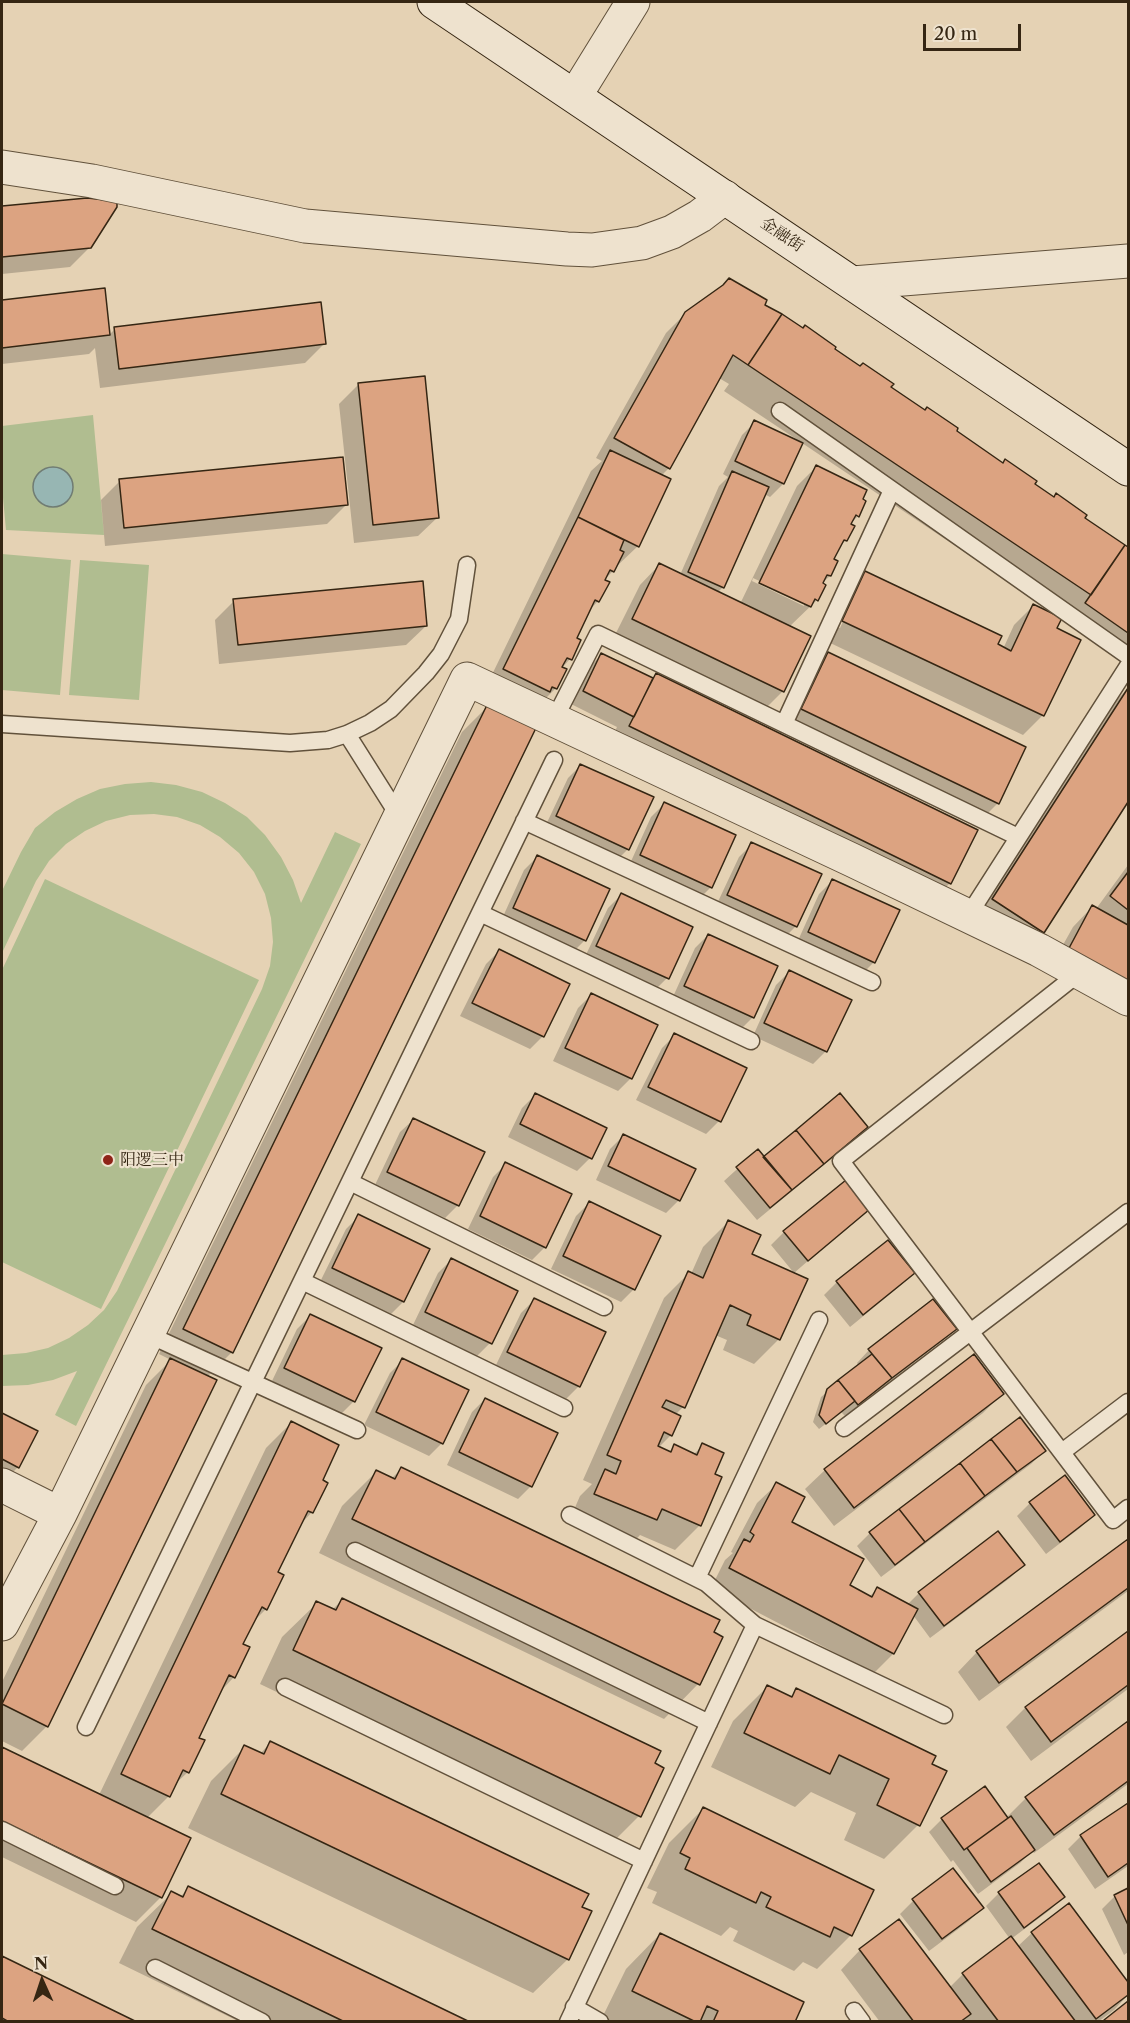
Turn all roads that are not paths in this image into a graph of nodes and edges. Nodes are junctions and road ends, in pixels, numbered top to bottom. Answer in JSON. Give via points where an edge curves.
{"nodes":[{"id":1,"x":434,"y":2,"type":"edge"},
{"id":2,"x":633,"y":2,"type":"edge"},
{"id":3,"x":575,"y":96,"type":"junction"},
{"id":4,"x":2,"y":166,"type":"edge"},
{"id":5,"x":725,"y":197,"type":"junction"},
{"id":6,"x":1128,"y":261,"type":"edge"},
{"id":7,"x":853,"y":283,"type":"junction"},
{"id":8,"x":780,"y":411,"type":"dead end"},
{"id":9,"x":1128,"y":469,"type":"edge"},
{"id":10,"x":892,"y":490,"type":"junction"},
{"id":11,"x":467,"y":565,"type":"dead end"},
{"id":12,"x":1128,"y":656,"type":"edge"},
{"id":13,"x":1128,"y":666,"type":"edge"},
{"id":14,"x":554,"y":720,"type":"junction"},
{"id":15,"x":2,"y":724,"type":"edge"},
{"id":16,"x":784,"y":724,"type":"junction"},
{"id":17,"x":347,"y":734,"type":"junction"},
{"id":18,"x":554,"y":760,"type":"dead end"},
{"id":19,"x":400,"y":818,"type":"junction"},
{"id":20,"x":525,"y":821,"type":"junction"},
{"id":21,"x":1018,"y":837,"type":"junction"},
{"id":22,"x":480,"y":913,"type":"junction"},
{"id":23,"x":968,"y":916,"type":"junction"},
{"id":24,"x":1079,"y":973,"type":"junction"},
{"id":25,"x":872,"y":982,"type":"dead end"},
{"id":26,"x":1128,"y":999,"type":"edge"},
{"id":27,"x":751,"y":1041,"type":"dead end"},
{"id":28,"x":350,"y":1182,"type":"junction"},
{"id":29,"x":1128,"y":1212,"type":"edge"},
{"id":30,"x":302,"y":1281,"type":"junction"},
{"id":31,"x":604,"y":1307,"type":"dead end"},
{"id":32,"x":819,"y":1320,"type":"dead end"},
{"id":33,"x":971,"y":1332,"type":"junction"},
{"id":34,"x":147,"y":1334,"type":"junction"},
{"id":35,"x":253,"y":1383,"type":"junction"},
{"id":36,"x":1128,"y":1402,"type":"edge"},
{"id":37,"x":564,"y":1408,"type":"dead end"},
{"id":38,"x":844,"y":1428,"type":"dead end"},
{"id":39,"x":357,"y":1430,"type":"dead end"},
{"id":40,"x":1062,"y":1452,"type":"junction"},
{"id":41,"x":2,"y":1485,"type":"edge"},
{"id":42,"x":1128,"y":1508,"type":"edge"},
{"id":43,"x":60,"y":1514,"type":"junction"},
{"id":44,"x":570,"y":1515,"type":"dead end"},
{"id":45,"x":355,"y":1551,"type":"dead end"},
{"id":46,"x":697,"y":1578,"type":"junction"},
{"id":47,"x":2,"y":1624,"type":"edge"},
{"id":48,"x":755,"y":1625,"type":"junction"},
{"id":49,"x":285,"y":1688,"type":"dead end"},
{"id":50,"x":944,"y":1715,"type":"dead end"},
{"id":51,"x":709,"y":1723,"type":"junction"},
{"id":52,"x":86,"y":1727,"type":"dead end"},
{"id":53,"x":2,"y":1830,"type":"edge"},
{"id":54,"x":644,"y":1861,"type":"junction"},
{"id":55,"x":115,"y":1886,"type":"dead end"},
{"id":56,"x":155,"y":1968,"type":"dead end"},
{"id":57,"x":571,"y":2014,"type":"edge"},
{"id":58,"x":262,"y":2022,"type":"edge"},
{"id":59,"x":600,"y":2022,"type":"edge"}],
"edges":[{"from":1,"to":3,"type":"street","name":"金融街"},
{"from":2,"to":3,"type":"street"},
{"from":3,"to":5,"type":"street","name":"金融街"},
{"from":4,"to":5,"type":"street","via":[[305,226],[567,249],[642,243],[672,232]]},
{"from":5,"to":7,"type":"street","name":"金融街"},
{"from":6,"to":7,"type":"street"},
{"from":7,"to":9,"type":"street","name":"金融街"},
{"from":8,"to":10,"type":"lane"},
{"from":10,"to":12,"type":"lane"},
{"from":10,"to":16,"type":"lane"},
{"from":11,"to":17,"type":"lane","via":[[459,619],[441,654],[391,709]]},
{"from":13,"to":21,"type":"lane"},
{"from":14,"to":16,"type":"lane","via":[[598,634]]},
{"from":14,"to":19,"type":"street","via":[[467,679]]},
{"from":14,"to":23,"type":"street"},
{"from":15,"to":17,"type":"lane","via":[[290,743]]},
{"from":16,"to":21,"type":"lane"},
{"from":17,"to":19,"type":"lane"},
{"from":18,"to":20,"type":"lane"},
{"from":19,"to":34,"type":"street"},
{"from":20,"to":22,"type":"lane"},
{"from":20,"to":25,"type":"lane"},
{"from":21,"to":23,"type":"lane"},
{"from":22,"to":27,"type":"lane"},
{"from":22,"to":28,"type":"lane"},
{"from":23,"to":24,"type":"street"},
{"from":24,"to":26,"type":"street"},
{"from":24,"to":33,"type":"lane","via":[[841,1161]]},
{"from":28,"to":30,"type":"lane"},
{"from":28,"to":31,"type":"lane"},
{"from":29,"to":33,"type":"lane"},
{"from":30,"to":35,"type":"lane"},
{"from":30,"to":37,"type":"lane"},
{"from":32,"to":46,"type":"lane"},
{"from":33,"to":38,"type":"lane"},
{"from":33,"to":40,"type":"lane"},
{"from":34,"to":35,"type":"lane"},
{"from":34,"to":43,"type":"street"},
{"from":35,"to":39,"type":"lane"},
{"from":35,"to":52,"type":"lane"},
{"from":36,"to":40,"type":"lane"},
{"from":40,"to":42,"type":"lane","via":[[1113,1520]]},
{"from":41,"to":43,"type":"street"},
{"from":43,"to":47,"type":"street"},
{"from":44,"to":46,"type":"lane"},
{"from":45,"to":51,"type":"lane"},
{"from":46,"to":48,"type":"lane"},
{"from":48,"to":50,"type":"lane"},
{"from":48,"to":51,"type":"lane"},
{"from":49,"to":54,"type":"lane"},
{"from":51,"to":54,"type":"lane"},
{"from":53,"to":55,"type":"lane"},
{"from":54,"to":57,"type":"lane"},
{"from":56,"to":58,"type":"lane"},
{"from":57,"to":59,"type":"lane"}]}
